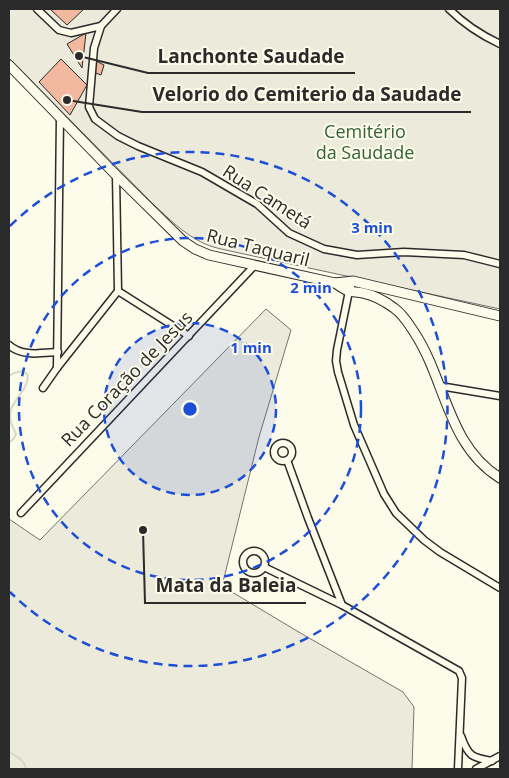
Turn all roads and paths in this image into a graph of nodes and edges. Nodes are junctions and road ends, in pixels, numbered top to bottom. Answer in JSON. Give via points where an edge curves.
{"nodes":[{"id":1,"x":37,"y":9,"type":"edge"},
{"id":2,"x":117,"y":9,"type":"edge"},
{"id":3,"x":449,"y":9,"type":"edge"},
{"id":4,"x":101,"y":26,"type":"junction"},
{"id":5,"x":500,"y":44,"type":"edge"},
{"id":6,"x":9,"y":65,"type":"edge"},
{"id":7,"x":60,"y":117,"type":"junction"},
{"id":8,"x":116,"y":175,"type":"junction"},
{"id":9,"x":500,"y":264,"type":"edge"},
{"id":10,"x":254,"y":266,"type":"junction"},
{"id":11,"x":353,"y":282,"type":"junction"},
{"id":12,"x":335,"y":283,"type":"junction"},
{"id":13,"x":118,"y":291,"type":"junction"},
{"id":14,"x":349,"y":291,"type":"junction"},
{"id":15,"x":500,"y":316,"type":"edge"},
{"id":16,"x":189,"y":336,"type":"junction"},
{"id":17,"x":9,"y":345,"type":"edge"},
{"id":18,"x":58,"y":352,"type":"junction"},
{"id":19,"x":57,"y":368,"type":"junction"},
{"id":20,"x":440,"y":386,"type":"junction"},
{"id":21,"x":43,"y":388,"type":"dead end"},
{"id":22,"x":500,"y":396,"type":"edge"},
{"id":23,"x":287,"y":460,"type":"dead end"},
{"id":24,"x":500,"y":478,"type":"edge"},
{"id":25,"x":20,"y":513,"type":"dead end"},
{"id":26,"x":264,"y":567,"type":"dead end"},
{"id":27,"x":500,"y":588,"type":"edge"},
{"id":28,"x":342,"y":605,"type":"junction"},
{"id":29,"x":460,"y":734,"type":"junction"},
{"id":30,"x":500,"y":756,"type":"edge"},
{"id":31,"x":492,"y":761,"type":"junction"},
{"id":32,"x":458,"y":769,"type":"edge"},
{"id":33,"x":476,"y":769,"type":"edge"}],
"edges":[{"from":1,"to":4,"type":"street","via":[[59,30],[70,33]]},
{"from":2,"to":4,"type":"street","name":"Rua Cametá"},
{"from":3,"to":5,"type":"street","via":[[459,19]]},
{"from":4,"to":9,"type":"street","name":"Rua Cametá","via":[[94,48],[89,106],[95,120],[118,136],[202,172],[257,204],[289,233],[324,249],[357,255],[404,252],[464,255]]},
{"from":6,"to":7,"type":"street","name":"Rua Taquaril"},
{"from":7,"to":8,"type":"street","name":"Rua Taquaril"},
{"from":7,"to":18,"type":"street"},
{"from":8,"to":10,"type":"street","name":"Rua Taquaril","via":[[195,249]]},
{"from":8,"to":13,"type":"street"},
{"from":10,"to":12,"type":"street","name":"Rua Taquaril"},
{"from":10,"to":16,"type":"street","name":"Rua Coração de Jesus"},
{"from":11,"to":12,"type":"street"},
{"from":11,"to":14,"type":"street"},
{"from":11,"to":15,"type":"street"},
{"from":12,"to":14,"type":"street","name":"Rua Taquaril"},
{"from":13,"to":16,"type":"street"},
{"from":13,"to":19,"type":"street"},
{"from":14,"to":20,"type":"street","name":"Rua Taquaril","via":[[375,298],[401,314],[419,340]]},
{"from":14,"to":27,"type":"street","via":[[336,361],[354,425],[384,494],[396,513],[424,540]]},
{"from":16,"to":25,"type":"street","name":"Rua Coração de Jesus"},
{"from":17,"to":18,"type":"street","via":[[24,353]]},
{"from":18,"to":19,"type":"street"},
{"from":19,"to":21,"type":"street"},
{"from":20,"to":22,"type":"street"},
{"from":20,"to":24,"type":"street","name":"Rua Taquaril","via":[[464,441],[481,463]]},
{"from":23,"to":28,"type":"street"},
{"from":26,"to":28,"type":"street"},
{"from":28,"to":29,"type":"street","via":[[459,672],[462,678]]},
{"from":29,"to":31,"type":"street","via":[[465,749],[471,755]]},
{"from":29,"to":32,"type":"street"},
{"from":30,"to":31,"type":"street"},
{"from":31,"to":33,"type":"street"}]}
